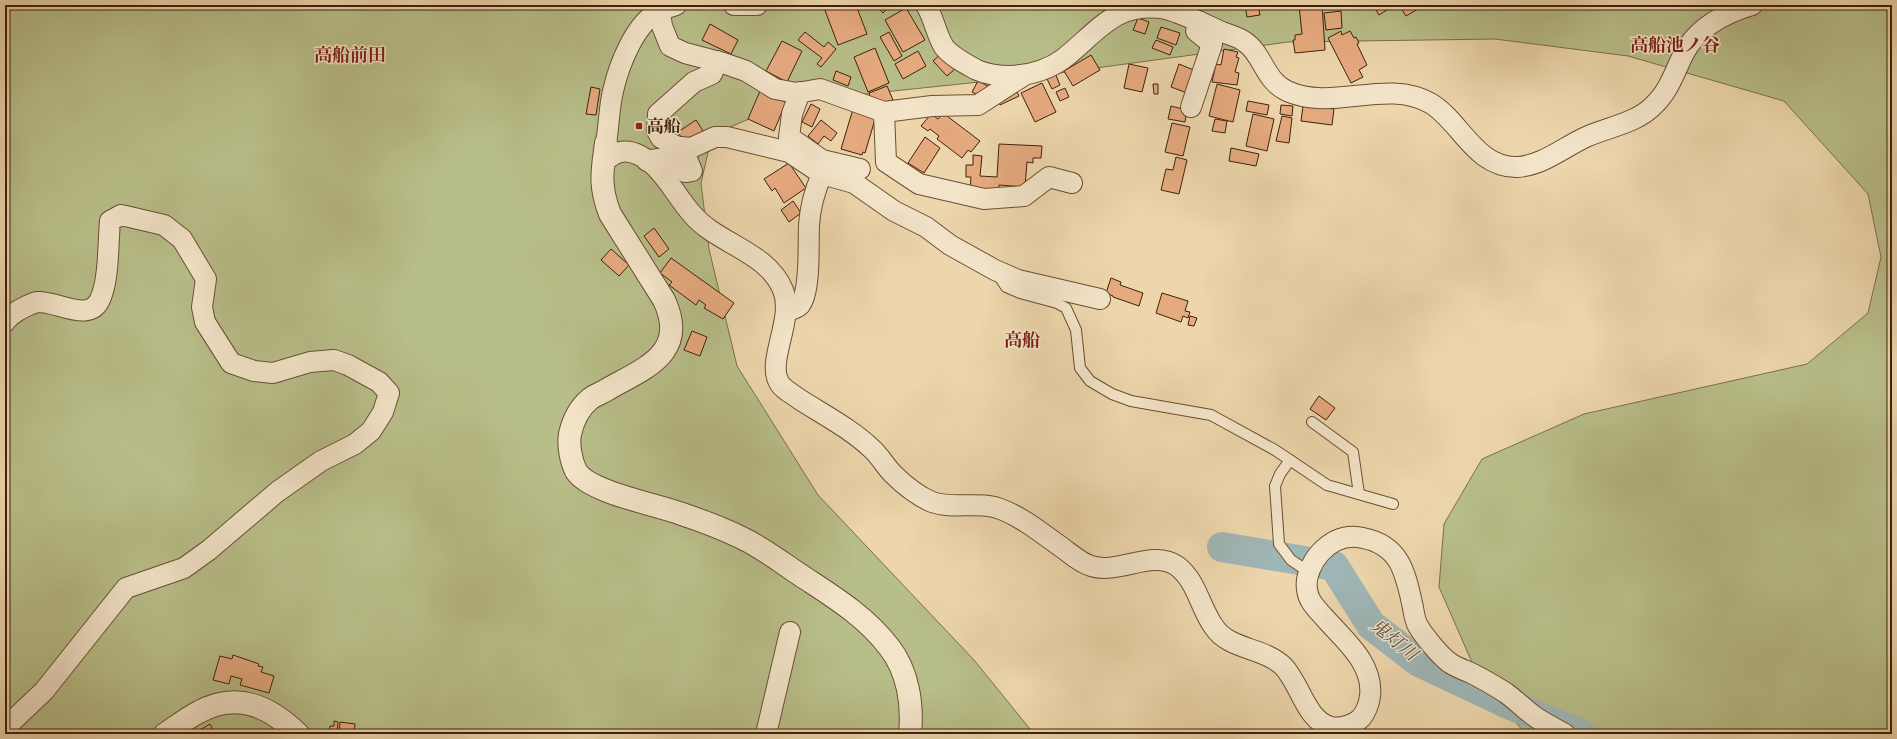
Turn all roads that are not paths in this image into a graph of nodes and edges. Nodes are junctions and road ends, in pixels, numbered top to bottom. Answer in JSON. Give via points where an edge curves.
{"nodes":[{"id":1,"x":734,"y":5,"type":"edge"},
{"id":2,"x":757,"y":5,"type":"edge"},
{"id":3,"x":926,"y":5,"type":"edge"},
{"id":4,"x":1102,"y":5,"type":"edge"},
{"id":5,"x":1752,"y":5,"type":"edge"},
{"id":6,"x":665,"y":7,"type":"edge"},
{"id":7,"x":1200,"y":22,"type":"junction"},
{"id":8,"x":1089,"y":34,"type":"junction"},
{"id":9,"x":717,"y":61,"type":"junction"},
{"id":10,"x":1024,"y":75,"type":"junction"},
{"id":11,"x":800,"y":92,"type":"junction"},
{"id":12,"x":1191,"y":107,"type":"dead end"},
{"id":13,"x":884,"y":112,"type":"junction"},
{"id":14,"x":611,"y":147,"type":"junction"},
{"id":15,"x":682,"y":148,"type":"junction"},
{"id":16,"x":647,"y":161,"type":"junction"},
{"id":17,"x":860,"y":169,"type":"dead end"},
{"id":18,"x":822,"y":174,"type":"junction"},
{"id":19,"x":1072,"y":183,"type":"dead end"},
{"id":20,"x":994,"y":270,"type":"junction"},
{"id":21,"x":1100,"y":299,"type":"dead end"},
{"id":22,"x":786,"y":311,"type":"junction"},
{"id":23,"x":5,"y":322,"type":"edge"},
{"id":24,"x":1312,"y":422,"type":"dead end"},
{"id":25,"x":1290,"y":460,"type":"junction"},
{"id":26,"x":1359,"y":494,"type":"junction"},
{"id":27,"x":1394,"y":504,"type":"dead end"},
{"id":28,"x":1309,"y":572,"type":"junction"},
{"id":29,"x":790,"y":632,"type":"dead end"},
{"id":30,"x":11,"y":724,"type":"edge"},
{"id":31,"x":165,"y":734,"type":"edge"},
{"id":32,"x":298,"y":734,"type":"edge"},
{"id":33,"x":766,"y":734,"type":"edge"},
{"id":34,"x":910,"y":734,"type":"edge"},
{"id":35,"x":1565,"y":734,"type":"edge"}],
"edges":[{"from":1,"to":2,"type":"street"},
{"from":3,"to":10,"type":"street","via":[[945,47],[957,59],[986,73],[1001,76]]},
{"from":4,"to":8,"type":"street"},
{"from":5,"to":7,"type":"street","via":[[1712,22],[1685,51],[1665,92],[1654,106],[1642,115],[1585,138],[1536,162],[1517,167],[1500,164],[1482,154],[1431,104],[1413,96],[1392,92],[1330,99],[1288,92],[1275,84],[1247,42]]},
{"from":6,"to":9,"type":"street","via":[[662,26],[670,46],[685,53]]},
{"from":6,"to":14,"type":"street","via":[[648,20],[624,56],[613,91]]},
{"from":7,"to":8,"type":"street","via":[[1165,9],[1147,7],[1113,15]]},
{"from":7,"to":12,"type":"street","via":[[1196,31],[1212,44]]},
{"from":8,"to":10,"type":"street","via":[[1062,60],[1041,71]]},
{"from":9,"to":11,"type":"street","via":[[746,71],[775,89]]},
{"from":9,"to":15,"type":"street","via":[[712,74],[694,82],[658,114],[657,131],[661,138]]},
{"from":10,"to":13,"type":"street","via":[[978,105],[932,106]]},
{"from":11,"to":13,"type":"street","via":[[820,89]]},
{"from":11,"to":17,"type":"street","via":[[792,114],[789,137],[822,160]]},
{"from":13,"to":19,"type":"street","via":[[886,162],[919,184],[984,199],[1024,196],[1049,177]]},
{"from":14,"to":16,"type":"street","via":[[639,155]]},
{"from":14,"to":34,"type":"street","via":[[601,179],[604,199],[610,214],[670,311],[671,336],[657,361],[590,399],[578,412],[569,439],[571,457],[576,470],[584,480],[597,487],[679,513],[742,538],[852,608],[890,647],[906,680],[912,718]]},
{"from":15,"to":16,"type":"street","via":[[692,171],[685,172],[675,160],[663,157]]},
{"from":15,"to":18,"type":"street","via":[[691,148],[715,137],[727,136],[789,152]]},
{"from":16,"to":22,"type":"street","via":[[668,179],[694,217],[760,261],[774,275],[782,287]]},
{"from":18,"to":20,"type":"street","via":[[854,183],[894,211],[926,227],[950,245]]},
{"from":18,"to":22,"type":"street","via":[[816,189],[809,224],[809,271],[805,290],[801,304]]},
{"from":20,"to":21,"type":"street","via":[[1018,280]]},
{"from":20,"to":25,"type":"lane","via":[[1006,287],[1066,308],[1076,330],[1080,368],[1090,380],[1112,394],[1131,401],[1211,415]]},
{"from":22,"to":28,"type":"street","via":[[776,368],[780,384],[874,450],[893,474],[916,493],[932,502],[951,506],[981,505],[1000,508],[1088,566],[1104,568],[1157,560],[1174,564],[1190,578],[1214,629],[1226,640],[1270,656],[1282,665],[1294,679],[1312,714],[1322,724],[1335,728],[1348,726],[1360,720],[1367,708],[1371,693],[1369,675],[1362,660],[1312,604],[1306,588]]},
{"from":23,"to":30,"type":"street","via":[[9,316],[29,304],[40,302],[83,311],[92,309],[101,299],[104,288],[110,221],[121,215],[164,225],[182,239],[206,279],[202,308],[205,322],[231,363],[254,371],[273,373],[310,362],[334,360],[348,364],[379,382],[389,393],[383,412],[371,431],[355,444],[321,461],[277,492],[184,568],[126,588],[44,692]]},
{"from":24,"to":26,"type":"lane","via":[[1353,452]]},
{"from":25,"to":26,"type":"lane","via":[[1327,485]]},
{"from":25,"to":28,"type":"lane","via":[[1275,486],[1279,544],[1291,560]]},
{"from":26,"to":27,"type":"lane"},
{"from":28,"to":35,"type":"street","via":[[1316,556],[1329,544],[1347,536],[1378,542],[1393,552],[1403,569],[1416,624],[1448,662],[1508,694],[1535,717]]},
{"from":29,"to":33,"type":"street"},
{"from":31,"to":32,"type":"street","via":[[199,712],[222,703],[242,703],[261,707],[282,718]]}]}
